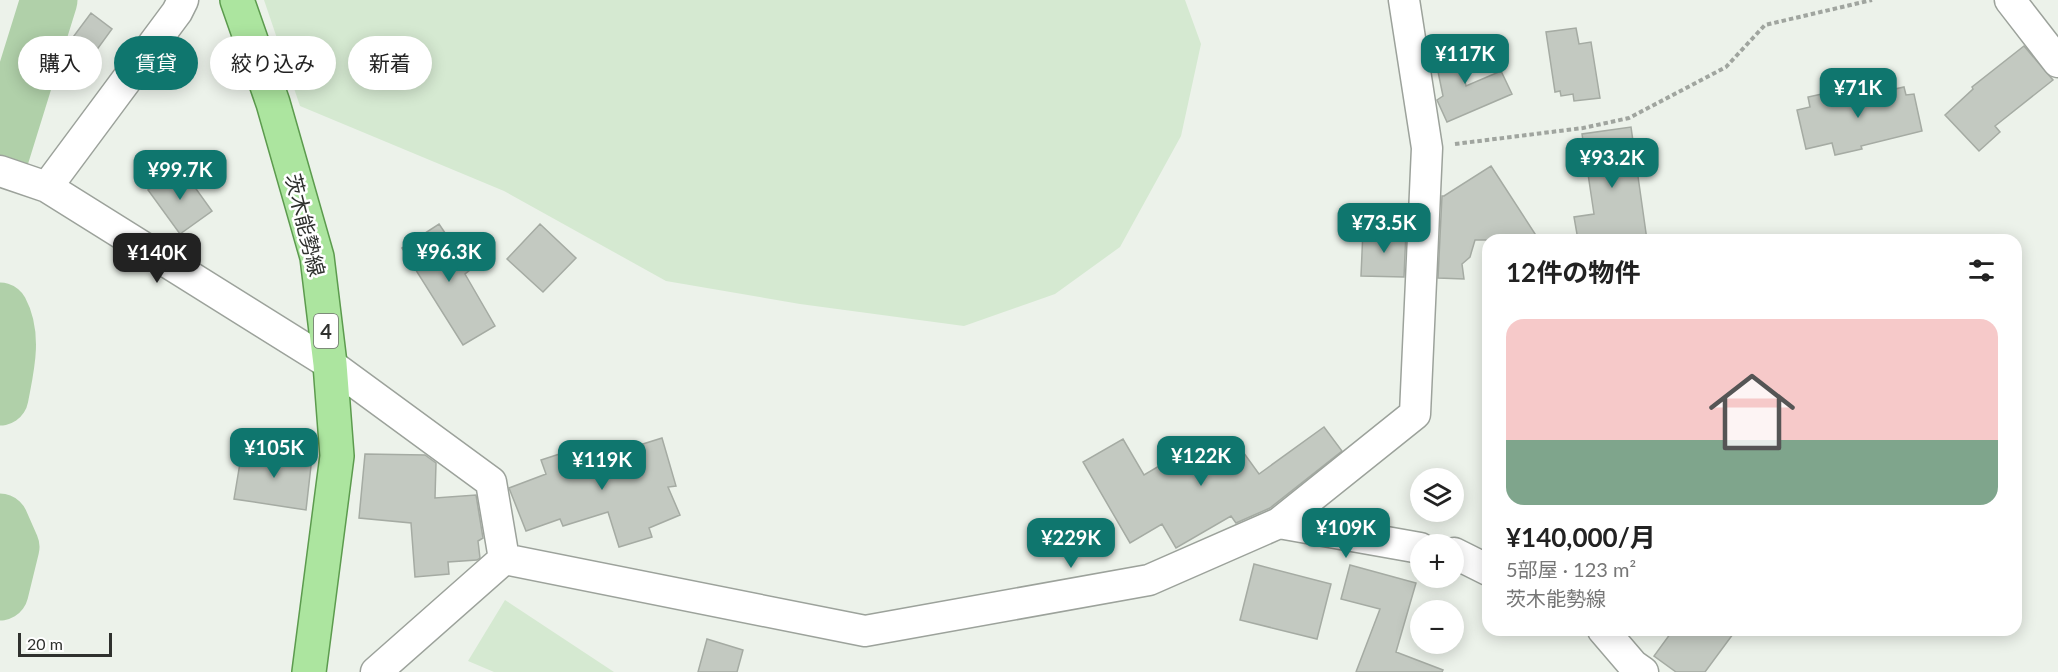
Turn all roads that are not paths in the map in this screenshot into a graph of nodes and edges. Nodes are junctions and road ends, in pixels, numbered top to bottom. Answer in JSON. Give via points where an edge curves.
{"nodes":[{"id":1,"x":183,"y":0,"type":"edge"},
{"id":2,"x":237,"y":0,"type":"edge"},
{"id":3,"x":1404,"y":0,"type":"edge"},
{"id":4,"x":2010,"y":0,"type":"edge"},
{"id":5,"x":2058,"y":62,"type":"edge"},
{"id":6,"x":0,"y":171,"type":"edge"},
{"id":7,"x":47,"y":187,"type":"junction"},
{"id":8,"x":330,"y":364,"type":"junction"},
{"id":9,"x":1279,"y":523,"type":"junction"},
{"id":10,"x":1410,"y":546,"type":"edge"},
{"id":11,"x":1464,"y":558,"type":"edge"},
{"id":12,"x":504,"y":559,"type":"junction"},
{"id":13,"x":1482,"y":567,"type":"edge"},
{"id":14,"x":1608,"y":636,"type":"edge"},
{"id":15,"x":309,"y":672,"type":"edge"},
{"id":16,"x":376,"y":672,"type":"edge"},
{"id":17,"x":1643,"y":672,"type":"edge"}],
"edges":[{"from":1,"to":7,"type":"street"},
{"from":2,"to":8,"type":"main road","name":"茨木能勢線","number":"4","via":[[273,103],[317,257]]},
{"from":3,"to":9,"type":"street","via":[[1427,148],[1415,414]]},
{"from":4,"to":5,"type":"street"},
{"from":6,"to":7,"type":"street"},
{"from":7,"to":8,"type":"street"},
{"from":8,"to":12,"type":"street","via":[[490,482]]},
{"from":8,"to":15,"type":"main road","name":"茨木能勢線","number":"4","via":[[337,456]]},
{"from":9,"to":10,"type":"street"},
{"from":9,"to":12,"type":"street","via":[[1149,580],[865,631]]},
{"from":11,"to":13,"type":"street"},
{"from":12,"to":16,"type":"street"},
{"from":14,"to":17,"type":"street"}]}
